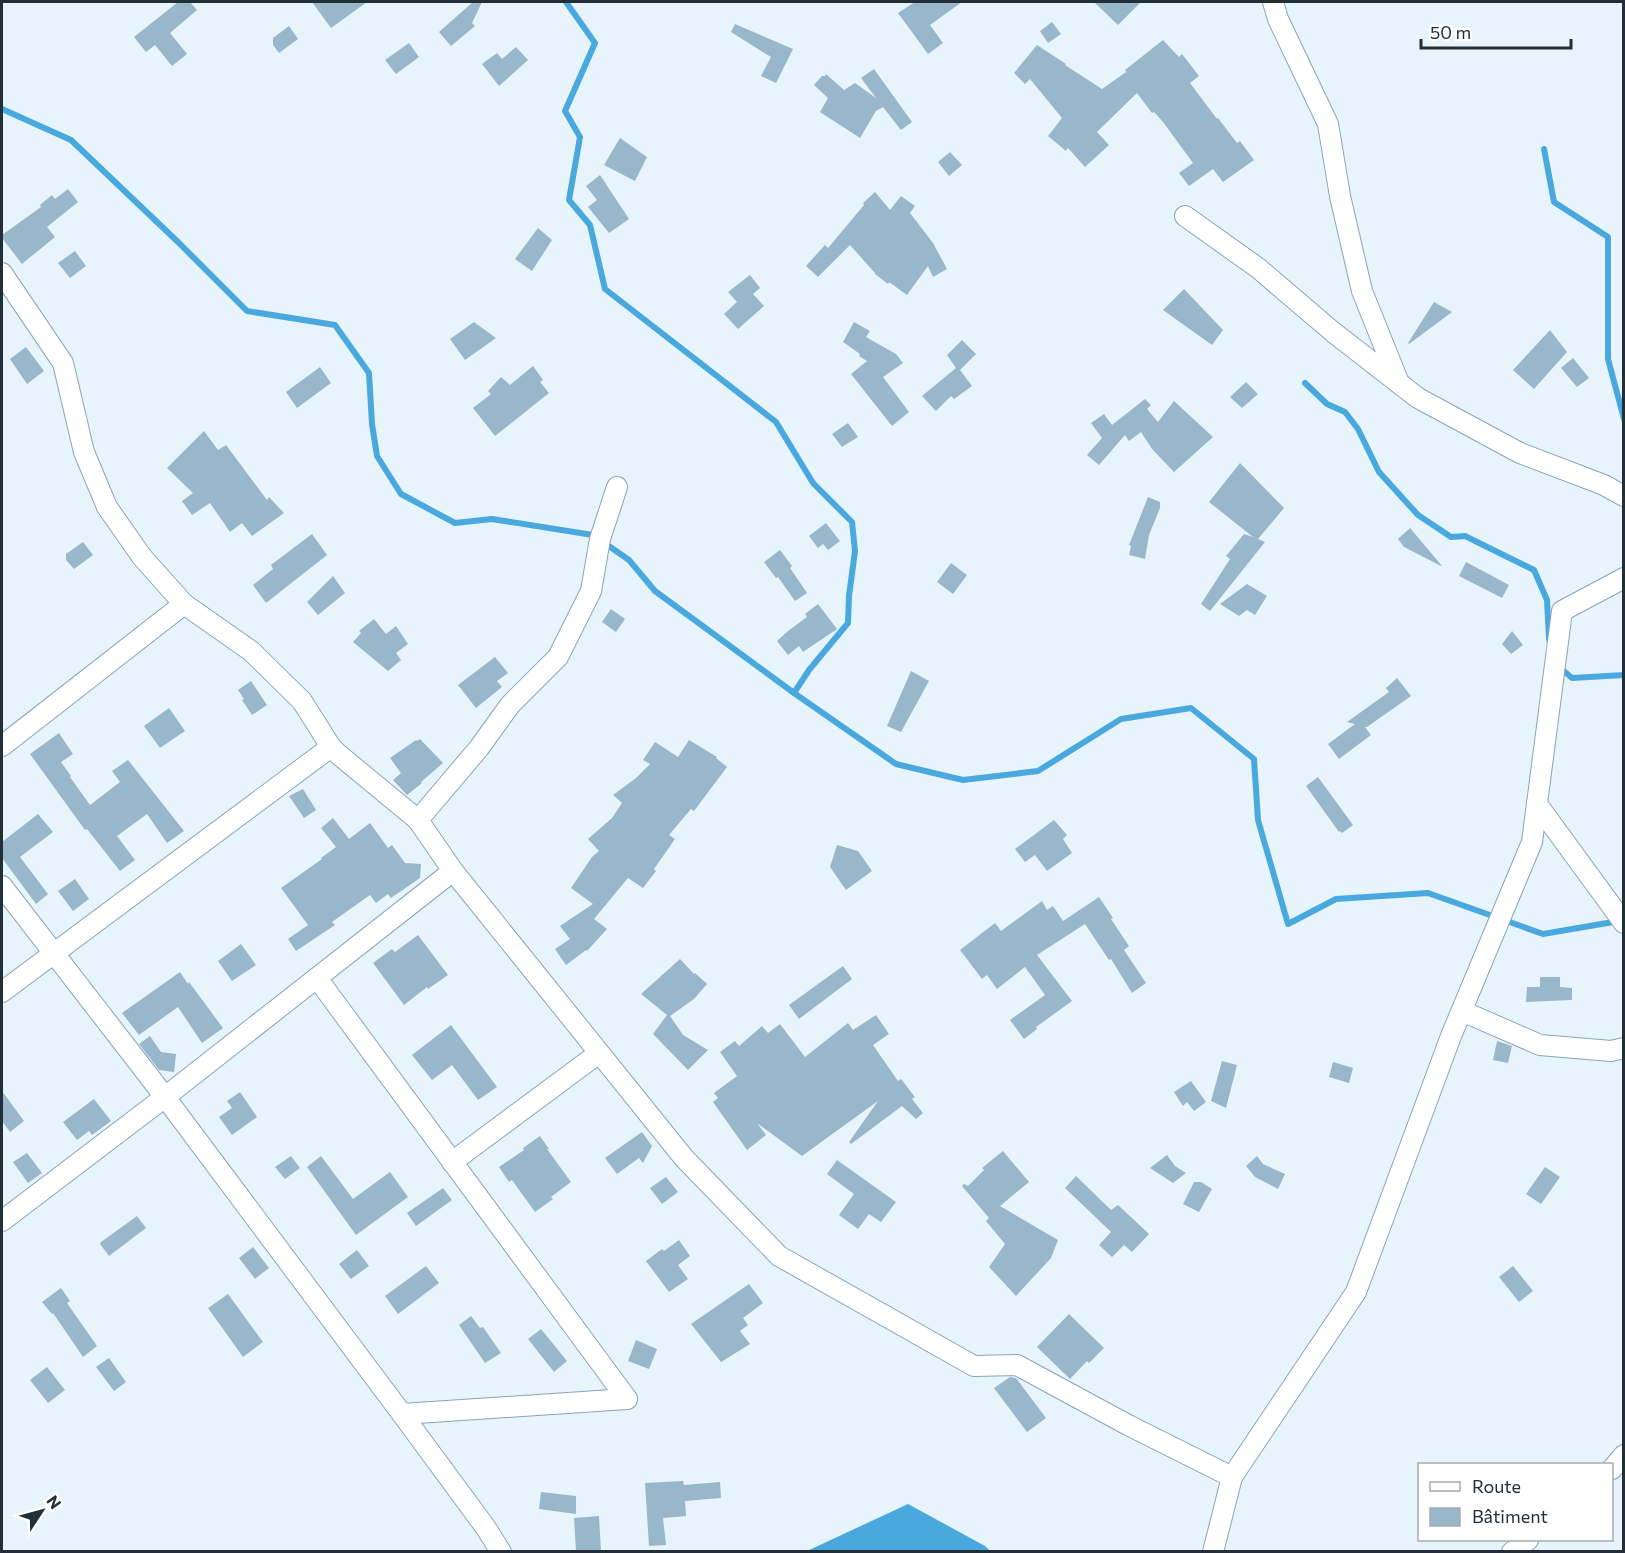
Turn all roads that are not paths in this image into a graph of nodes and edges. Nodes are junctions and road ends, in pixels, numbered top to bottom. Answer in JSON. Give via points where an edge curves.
{"nodes":[{"id":1,"x":1273,"y":2,"type":"edge"},
{"id":2,"x":1185,"y":216,"type":"dead end"},
{"id":3,"x":2,"y":273,"type":"edge"},
{"id":4,"x":1399,"y":383,"type":"junction"},
{"id":5,"x":617,"y":487,"type":"dead end"},
{"id":6,"x":1623,"y":496,"type":"edge"},
{"id":7,"x":1623,"y":578,"type":"edge"},
{"id":8,"x":184,"y":604,"type":"junction"},
{"id":9,"x":2,"y":746,"type":"edge"},
{"id":10,"x":331,"y":747,"type":"junction"},
{"id":11,"x":1537,"y":804,"type":"junction"},
{"id":12,"x":418,"y":820,"type":"junction"},
{"id":13,"x":453,"y":871,"type":"junction"},
{"id":14,"x":2,"y":885,"type":"edge"},
{"id":15,"x":1623,"y":923,"type":"edge"},
{"id":16,"x":53,"y":953,"type":"junction"},
{"id":17,"x":316,"y":978,"type":"junction"},
{"id":18,"x":2,"y":992,"type":"edge"},
{"id":19,"x":1461,"y":1011,"type":"junction"},
{"id":20,"x":1623,"y":1048,"type":"edge"},
{"id":21,"x":600,"y":1053,"type":"junction"},
{"id":22,"x":165,"y":1097,"type":"junction"},
{"id":23,"x":452,"y":1162,"type":"junction"},
{"id":24,"x":2,"y":1221,"type":"edge"},
{"id":25,"x":402,"y":1414,"type":"junction"},
{"id":26,"x":1623,"y":1455,"type":"edge"},
{"id":27,"x":1613,"y":1467,"type":"edge"},
{"id":28,"x":1232,"y":1477,"type":"junction"},
{"id":29,"x":1524,"y":1541,"type":"edge"},
{"id":30,"x":501,"y":1551,"type":"edge"},
{"id":31,"x":1213,"y":1551,"type":"edge"},
{"id":32,"x":1512,"y":1551,"type":"edge"}],
"edges":[{"from":1,"to":4,"type":"street","via":[[1328,124],[1362,291]]},
{"from":2,"to":4,"type":"street","via":[[1258,268]]},
{"from":3,"to":8,"type":"street","via":[[63,363],[84,452],[107,507],[141,557]]},
{"from":4,"to":6,"type":"street","via":[[1418,398],[1520,453]]},
{"from":5,"to":12,"type":"street","via":[[600,539],[591,591],[558,657],[510,705]]},
{"from":7,"to":11,"type":"street","via":[[1562,611]]},
{"from":8,"to":9,"type":"street"},
{"from":8,"to":10,"type":"street","via":[[250,651],[302,701]]},
{"from":10,"to":12,"type":"street"},
{"from":10,"to":16,"type":"street"},
{"from":11,"to":15,"type":"street"},
{"from":11,"to":19,"type":"street","via":[[1532,842]]},
{"from":12,"to":13,"type":"street"},
{"from":13,"to":17,"type":"street"},
{"from":13,"to":21,"type":"street"},
{"from":14,"to":16,"type":"street"},
{"from":16,"to":18,"type":"street"},
{"from":16,"to":22,"type":"street"},
{"from":17,"to":22,"type":"street"},
{"from":17,"to":23,"type":"street"},
{"from":19,"to":20,"type":"street","via":[[1540,1046],[1611,1051]]},
{"from":19,"to":28,"type":"street","via":[[1356,1292]]},
{"from":21,"to":23,"type":"street"},
{"from":21,"to":28,"type":"street","via":[[684,1158],[779,1256],[974,1366],[1017,1365]]},
{"from":22,"to":24,"type":"street"},
{"from":22,"to":25,"type":"street"},
{"from":23,"to":25,"type":"street","via":[[627,1399]]},
{"from":25,"to":30,"type":"street"},
{"from":26,"to":27,"type":"street"},
{"from":28,"to":31,"type":"street"},
{"from":29,"to":32,"type":"street"}]}
